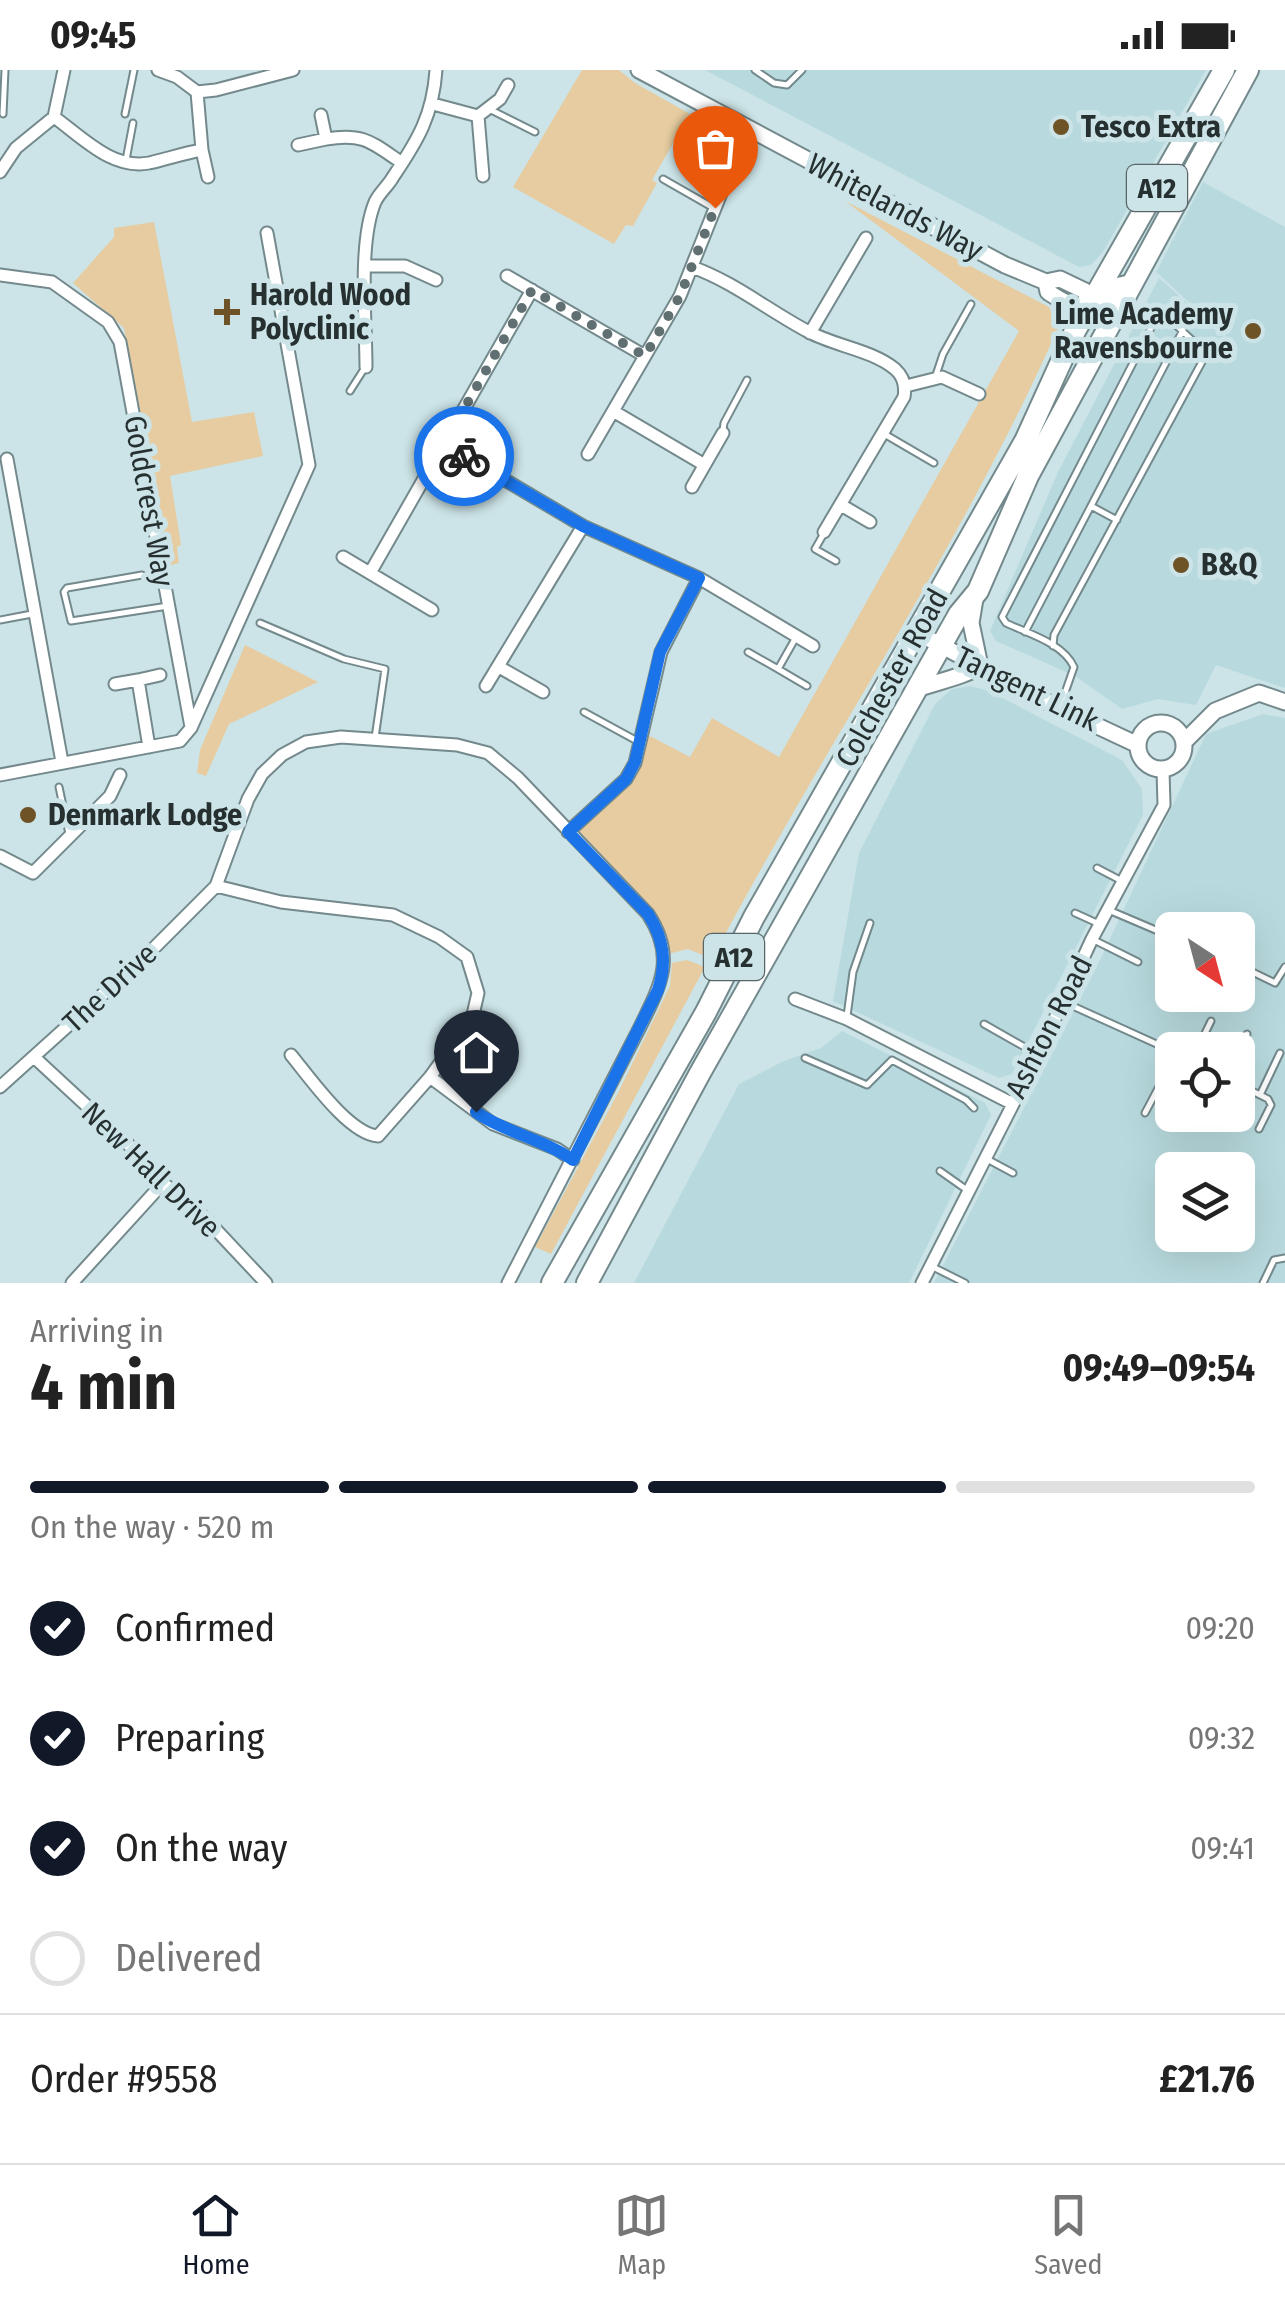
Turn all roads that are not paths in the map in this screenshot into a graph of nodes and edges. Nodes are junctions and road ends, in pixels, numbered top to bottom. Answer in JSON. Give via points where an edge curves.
{"nodes":[{"id":1,"x":5,"y":70,"type":"edge"},
{"id":2,"x":64,"y":70,"type":"edge"},
{"id":3,"x":134,"y":70,"type":"edge"},
{"id":4,"x":158,"y":70,"type":"edge"},
{"id":5,"x":293,"y":70,"type":"edge"},
{"id":6,"x":436,"y":70,"type":"edge"},
{"id":7,"x":639,"y":70,"type":"edge"},
{"id":8,"x":755,"y":70,"type":"edge"},
{"id":9,"x":802,"y":70,"type":"edge"},
{"id":10,"x":1224,"y":70,"type":"edge"},
{"id":11,"x":1248,"y":70,"type":"edge"},
{"id":12,"x":508,"y":84,"type":"dead end"},
{"id":13,"x":197,"y":92,"type":"junction"},
{"id":14,"x":433,"y":104,"type":"junction"},
{"id":15,"x":483,"y":113,"type":"junction"},
{"id":16,"x":3,"y":114,"type":"dead end"},
{"id":17,"x":125,"y":114,"type":"dead end"},
{"id":18,"x":54,"y":116,"type":"junction"},
{"id":19,"x":321,"y":116,"type":"dead end"},
{"id":20,"x":132,"y":123,"type":"dead end"},
{"id":21,"x":535,"y":132,"type":"dead end"},
{"id":22,"x":754,"y":132,"type":"junction"},
{"id":23,"x":326,"y":139,"type":"junction"},
{"id":24,"x":298,"y":145,"type":"dead end"},
{"id":25,"x":202,"y":150,"type":"junction"},
{"id":26,"x":402,"y":163,"type":"junction"},
{"id":27,"x":126,"y":164,"type":"junction"},
{"id":28,"x":0,"y":172,"type":"edge"},
{"id":29,"x":484,"y":176,"type":"dead end"},
{"id":30,"x":208,"y":177,"type":"dead end"},
{"id":31,"x":663,"y":179,"type":"dead end"},
{"id":32,"x":715,"y":208,"type":"junction"},
{"id":33,"x":267,"y":233,"type":"dead end"},
{"id":34,"x":866,"y":238,"type":"dead end"},
{"id":35,"x":366,"y":266,"type":"junction"},
{"id":36,"x":692,"y":267,"type":"junction"},
{"id":37,"x":0,"y":275,"type":"edge"},
{"id":38,"x":507,"y":276,"type":"dead end"},
{"id":39,"x":436,"y":280,"type":"dead end"},
{"id":40,"x":1134,"y":282,"type":"junction"},
{"id":41,"x":532,"y":290,"type":"junction"},
{"id":42,"x":971,"y":304,"type":"dead end"},
{"id":43,"x":1090,"y":308,"type":"junction"},
{"id":44,"x":1183,"y":330,"type":"junction"},
{"id":45,"x":810,"y":333,"type":"junction"},
{"id":46,"x":1104,"y":336,"type":"junction"},
{"id":47,"x":645,"y":356,"type":"junction"},
{"id":48,"x":366,"y":367,"type":"joint"},
{"id":49,"x":935,"y":378,"type":"junction"},
{"id":50,"x":747,"y":380,"type":"dead end"},
{"id":51,"x":906,"y":386,"type":"junction"},
{"id":52,"x":350,"y":391,"type":"dead end"},
{"id":53,"x":978,"y":394,"type":"dead end"},
{"id":54,"x":613,"y":410,"type":"junction"},
{"id":55,"x":723,"y":433,"type":"joint"},
{"id":56,"x":883,"y":434,"type":"junction"},
{"id":57,"x":444,"y":444,"type":"junction"},
{"id":58,"x":588,"y":454,"type":"dead end"},
{"id":59,"x":7,"y":459,"type":"dead end"},
{"id":60,"x":704,"y":464,"type":"junction"},
{"id":61,"x":934,"y":464,"type":"dead end"},
{"id":62,"x":692,"y":486,"type":"dead end"},
{"id":63,"x":841,"y":505,"type":"junction"},
{"id":64,"x":1091,"y":506,"type":"junction"},
{"id":65,"x":1117,"y":520,"type":"junction"},
{"id":66,"x":870,"y":522,"type":"dead end"},
{"id":67,"x":583,"y":526,"type":"junction"},
{"id":68,"x":824,"y":532,"type":"joint"},
{"id":69,"x":343,"y":558,"type":"dead end"},
{"id":70,"x":836,"y":561,"type":"dead end"},
{"id":71,"x":370,"y":573,"type":"junction"},
{"id":72,"x":142,"y":575,"type":"dead end"},
{"id":73,"x":699,"y":578,"type":"junction"},
{"id":74,"x":978,"y":590,"type":"junction"},
{"id":75,"x":168,"y":606,"type":"junction"},
{"id":76,"x":432,"y":610,"type":"dead end"},
{"id":77,"x":35,"y":613,"type":"junction"},
{"id":78,"x":0,"y":620,"type":"edge"},
{"id":79,"x":260,"y":623,"type":"dead end"},
{"id":80,"x":916,"y":632,"type":"junction"},
{"id":81,"x":1025,"y":632,"type":"junction"},
{"id":82,"x":797,"y":636,"type":"junction"},
{"id":83,"x":813,"y":646,"type":"dead end"},
{"id":84,"x":1053,"y":646,"type":"junction"},
{"id":85,"x":942,"y":647,"type":"junction"},
{"id":86,"x":748,"y":652,"type":"dead end"},
{"id":87,"x":980,"y":666,"type":"junction"},
{"id":88,"x":499,"y":667,"type":"junction"},
{"id":89,"x":778,"y":669,"type":"junction"},
{"id":90,"x":160,"y":675,"type":"dead end"},
{"id":91,"x":138,"y":680,"type":"junction"},
{"id":92,"x":115,"y":684,"type":"dead end"},
{"id":93,"x":486,"y":686,"type":"dead end"},
{"id":94,"x":807,"y":686,"type":"dead end"},
{"id":95,"x":917,"y":689,"type":"junction"},
{"id":96,"x":543,"y":692,"type":"dead end"},
{"id":97,"x":1285,"y":702,"type":"edge"},
{"id":98,"x":1059,"y":708,"type":"junction"},
{"id":99,"x":584,"y":712,"type":"dead end"},
{"id":100,"x":191,"y":728,"type":"junction"},
{"id":101,"x":375,"y":741,"type":"junction"},
{"id":102,"x":1184,"y":742,"type":"junction"},
{"id":103,"x":642,"y":744,"type":"junction"},
{"id":104,"x":1138,"y":744,"type":"junction"},
{"id":105,"x":149,"y":746,"type":"junction"},
{"id":106,"x":62,"y":762,"type":"junction"},
{"id":107,"x":1164,"y":770,"type":"junction"},
{"id":108,"x":0,"y":775,"type":"edge"},
{"id":109,"x":120,"y":775,"type":"dead end"},
{"id":110,"x":59,"y":787,"type":"dead end"},
{"id":111,"x":568,"y":832,"type":"junction"},
{"id":112,"x":70,"y":837,"type":"junction"},
{"id":113,"x":0,"y":856,"type":"edge"},
{"id":114,"x":1097,"y":868,"type":"dead end"},
{"id":115,"x":1123,"y":881,"type":"junction"},
{"id":116,"x":216,"y":886,"type":"junction"},
{"id":117,"x":1108,"y":910,"type":"junction"},
{"id":118,"x":1074,"y":914,"type":"dead end"},
{"id":119,"x":870,"y":922,"type":"dead end"},
{"id":120,"x":1100,"y":924,"type":"junction"},
{"id":121,"x":1155,"y":930,"type":"edge"},
{"id":122,"x":1092,"y":939,"type":"junction"},
{"id":123,"x":1138,"y":962,"type":"dead end"},
{"id":124,"x":1285,"y":967,"type":"edge"},
{"id":125,"x":1255,"y":974,"type":"edge"},
{"id":126,"x":1275,"y":984,"type":"junction"},
{"id":127,"x":1285,"y":987,"type":"edge"},
{"id":128,"x":795,"y":998,"type":"dead end"},
{"id":129,"x":1063,"y":1002,"type":"junction"},
{"id":130,"x":847,"y":1019,"type":"junction"},
{"id":131,"x":1211,"y":1021,"type":"dead end"},
{"id":132,"x":984,"y":1024,"type":"dead end"},
{"id":133,"x":1206,"y":1032,"type":"edge"},
{"id":134,"x":1155,"y":1043,"type":"edge"},
{"id":135,"x":1280,"y":1053,"type":"dead end"},
{"id":136,"x":1038,"y":1054,"type":"junction"},
{"id":137,"x":290,"y":1055,"type":"dead end"},
{"id":138,"x":35,"y":1058,"type":"junction"},
{"id":139,"x":805,"y":1058,"type":"dead end"},
{"id":140,"x":430,"y":1077,"type":"junction"},
{"id":141,"x":0,"y":1087,"type":"edge"},
{"id":142,"x":1255,"y":1092,"type":"edge"},
{"id":143,"x":1155,"y":1094,"type":"edge"},
{"id":144,"x":1260,"y":1095,"type":"junction"},
{"id":145,"x":1011,"y":1103,"type":"junction"},
{"id":146,"x":974,"y":1108,"type":"dead end"},
{"id":147,"x":1145,"y":1113,"type":"dead end"},
{"id":148,"x":1258,"y":1130,"type":"dead end"},
{"id":149,"x":985,"y":1158,"type":"junction"},
{"id":150,"x":573,"y":1160,"type":"junction"},
{"id":151,"x":940,"y":1171,"type":"dead end"},
{"id":152,"x":1013,"y":1173,"type":"dead end"},
{"id":153,"x":163,"y":1182,"type":"junction"},
{"id":154,"x":967,"y":1190,"type":"junction"},
{"id":155,"x":1285,"y":1258,"type":"edge"},
{"id":156,"x":931,"y":1266,"type":"junction"},
{"id":157,"x":72,"y":1283,"type":"edge"},
{"id":158,"x":266,"y":1283,"type":"edge"},
{"id":159,"x":508,"y":1283,"type":"edge"},
{"id":160,"x":552,"y":1283,"type":"edge"},
{"id":161,"x":587,"y":1283,"type":"edge"},
{"id":162,"x":922,"y":1283,"type":"edge"},
{"id":163,"x":965,"y":1283,"type":"edge"},
{"id":164,"x":1263,"y":1283,"type":"edge"}],
"edges":[{"from":1,"to":16,"type":"lane"},
{"from":2,"to":18,"type":"street"},
{"from":3,"to":17,"type":"lane"},
{"from":4,"to":13,"type":"street"},
{"from":5,"to":13,"type":"street"},
{"from":6,"to":14,"type":"street"},
{"from":7,"to":22,"type":"street","name":"Whitelands Way"},
{"from":8,"to":9,"type":"lane","via":[[787,84]]},
{"from":10,"to":43,"type":"highway","name":"Colchester Road","number":"A12"},
{"from":11,"to":40,"type":"highway","name":"Colchester Road","number":"A12"},
{"from":12,"to":15,"type":"street"},
{"from":13,"to":25,"type":"street"},
{"from":14,"to":15,"type":"street"},
{"from":14,"to":26,"type":"street"},
{"from":15,"to":21,"type":"lane"},
{"from":15,"to":29,"type":"street"},
{"from":18,"to":27,"type":"street"},
{"from":18,"to":28,"type":"street","via":[[16,148]]},
{"from":19,"to":23,"type":"street"},
{"from":20,"to":27,"type":"lane"},
{"from":22,"to":32,"type":"street"},
{"from":22,"to":43,"type":"street","name":"Whitelands Way","via":[[971,248],[1046,282],[1060,279],[1085,291]]},
{"from":23,"to":24,"type":"street"},
{"from":23,"to":26,"type":"street","via":[[363,138]]},
{"from":25,"to":27,"type":"street"},
{"from":25,"to":30,"type":"street"},
{"from":26,"to":35,"type":"street","via":[[376,199]]},
{"from":31,"to":32,"type":"lane"},
{"from":32,"to":36,"type":"street"},
{"from":33,"to":100,"type":"street","via":[[309,465]]},
{"from":34,"to":45,"type":"street"},
{"from":35,"to":39,"type":"street","via":[[417,268]]},
{"from":35,"to":48,"type":"street"},
{"from":36,"to":45,"type":"street"},
{"from":36,"to":47,"type":"street"},
{"from":37,"to":75,"type":"street","name":"Goldcrest Way","via":[[52,282],[108,322],[120,342]]},
{"from":38,"to":41,"type":"street"},
{"from":40,"to":43,"type":"street","number":"A12","via":[[1115,286],[1103,307]]},
{"from":40,"to":46,"type":"highway","name":"Colchester Road","number":"A12"},
{"from":41,"to":47,"type":"street"},
{"from":41,"to":57,"type":"street"},
{"from":42,"to":49,"type":"lane"},
{"from":43,"to":46,"type":"highway"},
{"from":43,"to":80,"type":"highway","name":"Colchester Road","number":"A12","via":[[1025,441]]},
{"from":44,"to":64,"type":"lane"},
{"from":44,"to":65,"type":"lane","via":[[1204,351],[1202,360]]},
{"from":44,"to":81,"type":"lane","via":[[1166,316],[1151,328],[1002,617]]},
{"from":45,"to":51,"type":"street","via":[[891,366]]},
{"from":46,"to":74,"type":"highway","name":"Colchester Road","number":"A12","via":[[1028,476]]},
{"from":47,"to":54,"type":"street"},
{"from":48,"to":52,"type":"lane"},
{"from":49,"to":51,"type":"street"},
{"from":49,"to":53,"type":"street"},
{"from":50,"to":55,"type":"lane"},
{"from":51,"to":56,"type":"street"},
{"from":54,"to":58,"type":"street"},
{"from":54,"to":60,"type":"street"},
{"from":55,"to":60,"type":"street"},
{"from":56,"to":61,"type":"lane"},
{"from":56,"to":63,"type":"street"},
{"from":57,"to":67,"type":"street"},
{"from":57,"to":71,"type":"street"},
{"from":59,"to":77,"type":"street"},
{"from":60,"to":62,"type":"street"},
{"from":63,"to":66,"type":"street"},
{"from":63,"to":68,"type":"street"},
{"from":64,"to":65,"type":"lane"},
{"from":64,"to":81,"type":"lane"},
{"from":65,"to":84,"type":"lane"},
{"from":67,"to":73,"type":"street"},
{"from":67,"to":88,"type":"street"},
{"from":68,"to":70,"type":"lane","via":[[815,548]]},
{"from":69,"to":71,"type":"street"},
{"from":71,"to":76,"type":"street"},
{"from":72,"to":75,"type":"lane","via":[[68,588],[70,621]]},
{"from":73,"to":82,"type":"street"},
{"from":73,"to":103,"type":"street","via":[[660,652]]},
{"from":74,"to":85,"type":"highway","name":"Colchester Road","number":"A12"},
{"from":74,"to":87,"type":"street","via":[[971,614]]},
{"from":75,"to":100,"type":"street","name":"Goldcrest Way"},
{"from":77,"to":78,"type":"lane"},
{"from":77,"to":106,"type":"street"},
{"from":79,"to":101,"type":"lane","via":[[344,660],[384,669]]},
{"from":80,"to":85,"type":"street","name":"Tangent Link"},
{"from":80,"to":160,"type":"highway","name":"Colchester Road","number":"A12"},
{"from":81,"to":84,"type":"lane"},
{"from":82,"to":83,"type":"street"},
{"from":82,"to":89,"type":"lane"},
{"from":84,"to":98,"type":"lane","via":[[1074,667]]},
{"from":85,"to":87,"type":"street","name":"Tangent Link"},
{"from":85,"to":95,"type":"highway","name":"Colchester Road","number":"A12"},
{"from":86,"to":89,"type":"lane"},
{"from":87,"to":95,"type":"street"},
{"from":87,"to":98,"type":"street","name":"Tangent Link"},
{"from":88,"to":93,"type":"street"},
{"from":88,"to":96,"type":"street"},
{"from":89,"to":94,"type":"lane"},
{"from":90,"to":91,"type":"street"},
{"from":91,"to":92,"type":"street"},
{"from":91,"to":105,"type":"street"},
{"from":95,"to":161,"type":"highway","name":"Colchester Road","number":"A12"},
{"from":97,"to":102,"type":"street","via":[[1260,694],[1214,711]]},
{"from":98,"to":104,"type":"street","name":"Tangent Link"},
{"from":99,"to":103,"type":"lane"},
{"from":100,"to":105,"type":"street","via":[[180,741]]},
{"from":101,"to":111,"type":"street","via":[[488,753]]},
{"from":101,"to":116,"type":"street","via":[[306,742],[282,755],[248,799]]},
{"from":102,"to":104,"type":"street","via":[[1163,723],[1147,728]]},
{"from":102,"to":107,"type":"street","via":[[1178,762]]},
{"from":103,"to":111,"type":"street","via":[[626,779]]},
{"from":104,"to":107,"type":"street","via":[[1145,764]]},
{"from":105,"to":106,"type":"street"},
{"from":106,"to":108,"type":"street"},
{"from":107,"to":115,"type":"street","name":"Ashton Road","via":[[1164,804]]},
{"from":109,"to":112,"type":"street","via":[[110,796]]},
{"from":110,"to":112,"type":"lane"},
{"from":111,"to":150,"type":"street","via":[[648,914],[664,961],[658,990]]},
{"from":112,"to":113,"type":"street","via":[[33,873]]},
{"from":114,"to":115,"type":"lane"},
{"from":115,"to":117,"type":"street","name":"Ashton Road"},
{"from":116,"to":138,"type":"street","name":"The Drive"},
{"from":116,"to":140,"type":"street","via":[[282,902],[394,915],[467,957],[478,993],[472,1019]]},
{"from":117,"to":120,"type":"street","name":"Ashton Road"},
{"from":117,"to":121,"type":"lane"},
{"from":118,"to":120,"type":"lane"},
{"from":119,"to":130,"type":"lane","via":[[853,972]]},
{"from":120,"to":122,"type":"street","name":"Ashton Road"},
{"from":122,"to":123,"type":"lane"},
{"from":122,"to":129,"type":"street","name":"Ashton Road"},
{"from":124,"to":126,"type":"lane"},
{"from":125,"to":126,"type":"lane"},
{"from":126,"to":127,"type":"lane"},
{"from":128,"to":130,"type":"street"},
{"from":129,"to":134,"type":"lane"},
{"from":129,"to":136,"type":"street","name":"Ashton Road"},
{"from":130,"to":145,"type":"street"},
{"from":131,"to":133,"type":"lane"},
{"from":132,"to":136,"type":"lane"},
{"from":135,"to":144,"type":"lane"},
{"from":136,"to":145,"type":"street","name":"Ashton Road"},
{"from":137,"to":140,"type":"street","via":[[365,1135],[378,1136]]},
{"from":138,"to":141,"type":"street","name":"The Drive"},
{"from":138,"to":153,"type":"street","name":"New Hall Drive"},
{"from":139,"to":146,"type":"lane","via":[[866,1085],[892,1060]]},
{"from":140,"to":150,"type":"street","via":[[493,1124]]},
{"from":142,"to":144,"type":"lane"},
{"from":143,"to":147,"type":"lane"},
{"from":144,"to":148,"type":"lane","via":[[1271,1105]]},
{"from":145,"to":149,"type":"street","name":"Ashton Road"},
{"from":149,"to":152,"type":"lane"},
{"from":149,"to":154,"type":"street","name":"Ashton Road"},
{"from":150,"to":159,"type":"street"},
{"from":151,"to":154,"type":"lane"},
{"from":153,"to":157,"type":"street"},
{"from":153,"to":158,"type":"street","name":"New Hall Drive"},
{"from":154,"to":156,"type":"street","name":"Ashton Road"},
{"from":155,"to":164,"type":"lane","via":[[1274,1260]]},
{"from":156,"to":162,"type":"street","name":"Ashton Road"},
{"from":156,"to":163,"type":"lane"}]}
